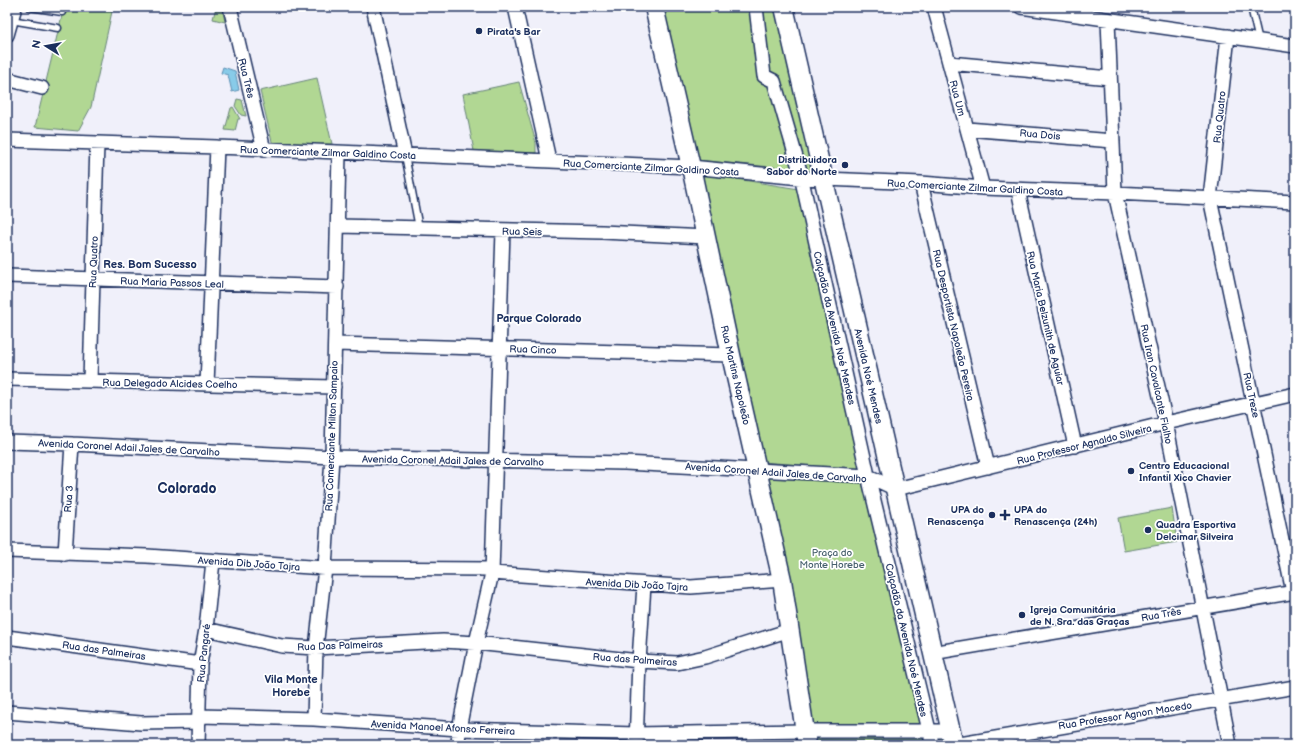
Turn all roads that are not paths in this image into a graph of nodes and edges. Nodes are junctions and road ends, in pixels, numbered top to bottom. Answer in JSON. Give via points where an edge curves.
{"nodes":[{"id":1,"x":15,"y":7,"type":"edge"},
{"id":2,"x":30,"y":7,"type":"edge"},
{"id":3,"x":230,"y":7,"type":"edge"},
{"id":4,"x":373,"y":7,"type":"edge"},
{"id":5,"x":515,"y":7,"type":"edge"},
{"id":6,"x":654,"y":7,"type":"edge"},
{"id":7,"x":756,"y":7,"type":"edge"},
{"id":8,"x":784,"y":7,"type":"edge"},
{"id":9,"x":934,"y":7,"type":"edge"},
{"id":10,"x":1021,"y":7,"type":"edge"},
{"id":11,"x":1251,"y":7,"type":"edge"},
{"id":12,"x":62,"y":12,"type":"dead end"},
{"id":13,"x":11,"y":20,"type":"junction"},
{"id":14,"x":1108,"y":20,"type":"junction"},
{"id":15,"x":58,"y":28,"type":"dead end"},
{"id":16,"x":7,"y":35,"type":"edge"},
{"id":17,"x":1228,"y":36,"type":"junction"},
{"id":18,"x":1259,"y":41,"type":"junction"},
{"id":19,"x":1295,"y":46,"type":"edge"},
{"id":20,"x":949,"y":63,"type":"junction"},
{"id":21,"x":1110,"y":78,"type":"junction"},
{"id":22,"x":7,"y":79,"type":"edge"},
{"id":23,"x":42,"y":88,"type":"dead end"},
{"id":24,"x":967,"y":129,"type":"junction"},
{"id":25,"x":7,"y":140,"type":"edge"},
{"id":26,"x":1113,"y":141,"type":"junction"},
{"id":27,"x":97,"y":144,"type":"junction"},
{"id":28,"x":217,"y":147,"type":"junction"},
{"id":29,"x":264,"y":150,"type":"junction"},
{"id":30,"x":339,"y":153,"type":"junction"},
{"id":31,"x":405,"y":155,"type":"junction"},
{"id":32,"x":549,"y":160,"type":"junction"},
{"id":33,"x":691,"y":167,"type":"junction"},
{"id":34,"x":800,"y":172,"type":"dead end"},
{"id":35,"x":823,"y":179,"type":"junction"},
{"id":36,"x":921,"y":184,"type":"junction"},
{"id":37,"x":803,"y":185,"type":"dead end"},
{"id":38,"x":983,"y":188,"type":"junction"},
{"id":39,"x":1018,"y":190,"type":"junction"},
{"id":40,"x":1115,"y":193,"type":"junction"},
{"id":41,"x":1210,"y":198,"type":"junction"},
{"id":42,"x":1295,"y":202,"type":"edge"},
{"id":43,"x":338,"y":226,"type":"junction"},
{"id":44,"x":419,"y":228,"type":"junction"},
{"id":45,"x":503,"y":231,"type":"junction"},
{"id":46,"x":706,"y":237,"type":"junction"},
{"id":47,"x":7,"y":276,"type":"edge"},
{"id":48,"x":92,"y":280,"type":"junction"},
{"id":49,"x":212,"y":283,"type":"junction"},
{"id":50,"x":337,"y":287,"type":"junction"},
{"id":51,"x":335,"y":344,"type":"junction"},
{"id":52,"x":499,"y":348,"type":"junction"},
{"id":53,"x":731,"y":355,"type":"junction"},
{"id":54,"x":7,"y":379,"type":"edge"},
{"id":55,"x":90,"y":381,"type":"junction"},
{"id":56,"x":207,"y":384,"type":"junction"},
{"id":57,"x":334,"y":387,"type":"junction"},
{"id":58,"x":1295,"y":394,"type":"edge"},
{"id":59,"x":1253,"y":404,"type":"junction"},
{"id":60,"x":1166,"y":423,"type":"junction"},
{"id":61,"x":7,"y":442,"type":"edge"},
{"id":62,"x":72,"y":444,"type":"junction"},
{"id":63,"x":1075,"y":446,"type":"junction"},
{"id":64,"x":332,"y":458,"type":"junction"},
{"id":65,"x":495,"y":461,"type":"junction"},
{"id":66,"x":988,"y":467,"type":"junction"},
{"id":67,"x":758,"y":471,"type":"junction"},
{"id":68,"x":896,"y":489,"type":"junction"},
{"id":69,"x":7,"y":551,"type":"edge"},
{"id":70,"x":65,"y":554,"type":"junction"},
{"id":71,"x":213,"y":561,"type":"junction"},
{"id":72,"x":325,"y":568,"type":"junction"},
{"id":73,"x":492,"y":571,"type":"junction"},
{"id":74,"x":782,"y":580,"type":"junction"},
{"id":75,"x":644,"y":585,"type":"junction"},
{"id":76,"x":1294,"y":592,"type":"edge"},
{"id":77,"x":1202,"y":607,"type":"junction"},
{"id":78,"x":206,"y":629,"type":"junction"},
{"id":79,"x":790,"y":630,"type":"junction"},
{"id":80,"x":7,"y":637,"type":"edge"},
{"id":81,"x":476,"y":643,"type":"junction"},
{"id":82,"x":316,"y":648,"type":"junction"},
{"id":83,"x":932,"y":653,"type":"junction"},
{"id":84,"x":639,"y":661,"type":"junction"},
{"id":85,"x":200,"y":664,"type":"junction"},
{"id":86,"x":1295,"y":687,"type":"edge"},
{"id":87,"x":1221,"y":700,"type":"junction"},
{"id":88,"x":7,"y":712,"type":"edge"},
{"id":89,"x":199,"y":719,"type":"junction"},
{"id":90,"x":314,"y":719,"type":"junction"},
{"id":91,"x":459,"y":729,"type":"junction"},
{"id":92,"x":930,"y":737,"type":"edge"},
{"id":93,"x":805,"y":738,"type":"edge"},
{"id":94,"x":636,"y":739,"type":"edge"},
{"id":95,"x":953,"y":740,"type":"edge"},
{"id":96,"x":198,"y":745,"type":"edge"},
{"id":97,"x":458,"y":745,"type":"edge"},
{"id":98,"x":1230,"y":745,"type":"edge"}],
"edges":[{"from":1,"to":13,"type":"street"},
{"from":2,"to":12,"type":"lane"},
{"from":3,"to":29,"type":"street","name":"Rua Três"},
{"from":4,"to":31,"type":"street"},
{"from":5,"to":32,"type":"street"},
{"from":6,"to":33,"type":"main road","name":"Rua Martins Napoleão"},
{"from":7,"to":34,"type":"street","via":[[764,76],[774,81]]},
{"from":8,"to":35,"type":"main road","name":"Avenida Noé Mendes"},
{"from":9,"to":20,"type":"street","name":"Rua Um"},
{"from":10,"to":14,"type":"street"},
{"from":11,"to":18,"type":"lane"},
{"from":13,"to":15,"type":"lane"},
{"from":13,"to":16,"type":"street"},
{"from":14,"to":17,"type":"street"},
{"from":14,"to":21,"type":"street","name":"Rua Iran Cavalcante Fialho"},
{"from":17,"to":18,"type":"street"},
{"from":17,"to":41,"type":"street","name":"Rua Quatro"},
{"from":18,"to":19,"type":"street"},
{"from":20,"to":21,"type":"street"},
{"from":20,"to":24,"type":"street","name":"Rua Um"},
{"from":21,"to":26,"type":"street","name":"Rua Iran Cavalcante Fialho"},
{"from":22,"to":23,"type":"street"},
{"from":24,"to":26,"type":"street","name":"Rua Dois"},
{"from":24,"to":38,"type":"street","name":"Rua Um"},
{"from":25,"to":27,"type":"street","name":"Rua Comerciante Zilmar Galdino Costa"},
{"from":26,"to":40,"type":"street","name":"Rua Iran Cavalcante Fialho"},
{"from":27,"to":28,"type":"street","name":"Rua Comerciante Zilmar Galdino Costa"},
{"from":27,"to":48,"type":"street","name":"Rua Quatro"},
{"from":28,"to":29,"type":"street","name":"Rua Comerciante Zilmar Galdino Costa"},
{"from":28,"to":49,"type":"street"},
{"from":29,"to":30,"type":"street","name":"Rua Comerciante Zilmar Galdino Costa"},
{"from":30,"to":31,"type":"street","name":"Rua Comerciante Zilmar Galdino Costa"},
{"from":30,"to":43,"type":"street","name":"Rua Comerciante Milton Sampaio"},
{"from":31,"to":32,"type":"street","name":"Rua Comerciante Zilmar Galdino Costa"},
{"from":31,"to":44,"type":"lane"},
{"from":32,"to":33,"type":"street","name":"Rua Comerciante Zilmar Galdino Costa"},
{"from":33,"to":35,"type":"street","name":"Rua Comerciante Zilmar Galdino Costa"},
{"from":33,"to":46,"type":"main road","name":"Rua Martins Napoleão"},
{"from":35,"to":36,"type":"street","name":"Rua Comerciante Zilmar Galdino Costa"},
{"from":35,"to":68,"type":"main road","name":"Avenida Noé Mendes"},
{"from":36,"to":38,"type":"street","name":"Rua Comerciante Zilmar Galdino Costa"},
{"from":36,"to":66,"type":"street","name":"Rua Desportista Napoleão Pereira"},
{"from":37,"to":92,"type":"street","name":"Calçadão da Avenida Noé Mendes","via":[[868,477]]},
{"from":38,"to":39,"type":"street","name":"Rua Comerciante Zilmar Galdino Costa"},
{"from":39,"to":40,"type":"street","name":"Rua Comerciante Zilmar Galdino Costa"},
{"from":39,"to":63,"type":"street","name":"Rua Maria Belzunith de Aguiar"},
{"from":40,"to":41,"type":"street","name":"Rua Comerciante Zilmar Galdino Costa"},
{"from":40,"to":60,"type":"street","name":"Rua Iran Cavalcante Fialho"},
{"from":41,"to":42,"type":"street","name":"Rua Comerciante Zilmar Galdino Costa"},
{"from":41,"to":59,"type":"street","name":"Rua Treze"},
{"from":43,"to":44,"type":"street","name":"Rua Seis"},
{"from":43,"to":50,"type":"street","name":"Rua Comerciante Milton Sampaio"},
{"from":44,"to":45,"type":"street","name":"Rua Seis"},
{"from":45,"to":46,"type":"street","name":"Rua Seis"},
{"from":45,"to":52,"type":"street"},
{"from":46,"to":53,"type":"main road","name":"Rua Martins Napoleão"},
{"from":47,"to":48,"type":"street","name":"Rua Maria Passos Leal"},
{"from":48,"to":49,"type":"street","name":"Rua Maria Passos Leal"},
{"from":48,"to":55,"type":"street","name":"Rua Quatro"},
{"from":49,"to":50,"type":"street","name":"Rua Maria Passos Leal"},
{"from":49,"to":56,"type":"street"},
{"from":50,"to":51,"type":"street","name":"Rua Comerciante Milton Sampaio"},
{"from":51,"to":52,"type":"street","name":"Rua Cinco"},
{"from":51,"to":57,"type":"street","name":"Rua Comerciante Milton Sampaio"},
{"from":52,"to":53,"type":"street","name":"Rua Cinco"},
{"from":52,"to":65,"type":"street"},
{"from":53,"to":67,"type":"main road","name":"Rua Martins Napoleão"},
{"from":54,"to":55,"type":"street","name":"Rua Delegado Alcides Coelho"},
{"from":55,"to":56,"type":"street","name":"Rua Delegado Alcides Coelho"},
{"from":56,"to":57,"type":"street","name":"Rua Delegado Alcides Coelho"},
{"from":57,"to":64,"type":"street","name":"Rua Comerciante Milton Sampaio"},
{"from":58,"to":59,"type":"street","name":"Rua Professor Agnaldo Silveira"},
{"from":59,"to":60,"type":"street","name":"Rua Professor Agnaldo Silveira"},
{"from":59,"to":76,"type":"street","name":"Rua Treze"},
{"from":60,"to":63,"type":"street","name":"Rua Professor Agnaldo Silveira"},
{"from":60,"to":77,"type":"street","name":"Rua Iran Cavalcante Fialho"},
{"from":61,"to":62,"type":"street","name":"Avenida Coronel Adail Jales de Carvalho"},
{"from":62,"to":64,"type":"street","name":"Avenida Coronel Adail Jales de Carvalho"},
{"from":62,"to":70,"type":"street","name":"Rua 3"},
{"from":63,"to":66,"type":"street","name":"Rua Professor Agnaldo Silveira"},
{"from":64,"to":65,"type":"street","name":"Avenida Coronel Adail Jales de Carvalho"},
{"from":64,"to":72,"type":"street","name":"Rua Comerciante Milton Sampaio"},
{"from":65,"to":67,"type":"street","name":"Avenida Coronel Adail Jales de Carvalho","via":[[625,463]]},
{"from":65,"to":73,"type":"street"},
{"from":66,"to":68,"type":"street","name":"Rua Professor Agnaldo Silveira"},
{"from":67,"to":68,"type":"street","name":"Avenida Coronel Adail Jales de Carvalho","via":[[868,476]]},
{"from":67,"to":74,"type":"main road","name":"Rua Martins Napoleão"},
{"from":68,"to":83,"type":"main road","name":"Avenida Noé Mendes"},
{"from":69,"to":70,"type":"street","name":"Avenida Dib João Tajra"},
{"from":70,"to":71,"type":"street","name":"Avenida Dib João Tajra"},
{"from":71,"to":72,"type":"street","name":"Avenida Dib João Tajra"},
{"from":71,"to":78,"type":"street","name":"Rua Pangaré"},
{"from":72,"to":73,"type":"street","name":"Avenida Dib João Tajra"},
{"from":72,"to":82,"type":"street","name":"Rua Comerciante Milton Sampaio"},
{"from":73,"to":75,"type":"street","name":"Avenida Dib João Tajra"},
{"from":73,"to":81,"type":"street"},
{"from":74,"to":75,"type":"street","name":"Avenida Dib João Tajra","via":[[691,587]]},
{"from":74,"to":79,"type":"main road","name":"Rua Martins Napoleão"},
{"from":75,"to":84,"type":"street"},
{"from":76,"to":77,"type":"street","name":"Rua Três"},
{"from":77,"to":83,"type":"street","name":"Rua Três"},
{"from":77,"to":87,"type":"street","name":"Rua Iran Cavalcante Fialho"},
{"from":78,"to":82,"type":"street","name":"Rua Das Palmeiras","via":[[282,646]]},
{"from":78,"to":85,"type":"street","name":"Rua Pangaré"},
{"from":79,"to":84,"type":"street","name":"Rua das Palmeiras","via":[[688,661]]},
{"from":79,"to":93,"type":"main road","name":"Rua Martins Napoleão"},
{"from":80,"to":85,"type":"street","name":"Rua das Palmeiras"},
{"from":81,"to":82,"type":"street","name":"Rua Das Palmeiras","via":[[443,641]]},
{"from":81,"to":84,"type":"street","name":"Rua das Palmeiras"},
{"from":81,"to":91,"type":"street"},
{"from":82,"to":90,"type":"street","name":"Rua Comerciante Milton Sampaio"},
{"from":83,"to":95,"type":"main road","name":"Avenida Noé Mendes"},
{"from":84,"to":94,"type":"street"},
{"from":85,"to":89,"type":"street","name":"Rua Pangaré"},
{"from":86,"to":87,"type":"street","name":"Rua Professor Agnon Macedo"},
{"from":87,"to":95,"type":"street","name":"Rua Professor Agnon Macedo"},
{"from":87,"to":98,"type":"street","name":"Rua Iran Cavalcante Fialho"},
{"from":88,"to":89,"type":"street","name":"Avenida Manoel Afonso Ferreira","via":[[141,723]]},
{"from":89,"to":90,"type":"street","name":"Avenida Manoel Afonso Ferreira"},
{"from":89,"to":96,"type":"street","name":"Rua Pangaré"},
{"from":90,"to":91,"type":"street","name":"Avenida Manoel Afonso Ferreira"},
{"from":91,"to":94,"type":"street","name":"Avenida Manoel Afonso Ferreira"},
{"from":91,"to":97,"type":"street"},
{"from":93,"to":94,"type":"street","name":"Avenida Manoel Afonso Ferreira"},
{"from":93,"to":95,"type":"street","name":"Avenida Manoel Afonso Ferreira"}]}
